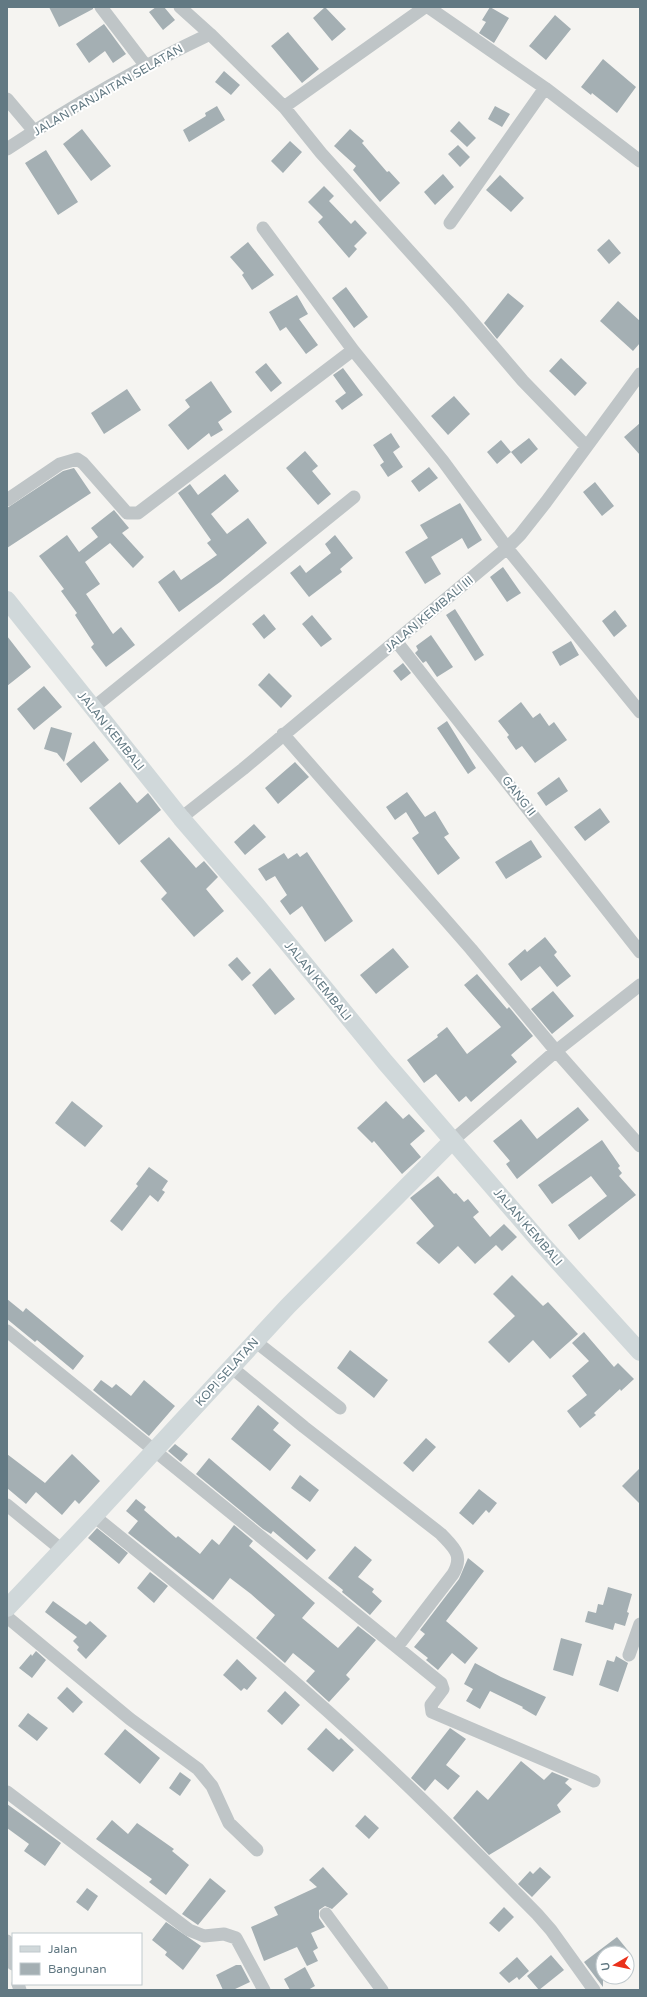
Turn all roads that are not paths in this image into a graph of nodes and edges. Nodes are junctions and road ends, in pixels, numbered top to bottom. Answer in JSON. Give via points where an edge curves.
{"nodes":[{"id":1,"x":101,"y":7,"type":"edge"},
{"id":2,"x":180,"y":7,"type":"edge"},
{"id":3,"x":426,"y":7,"type":"edge"},
{"id":4,"x":210,"y":34,"type":"junction"},
{"id":5,"x":146,"y":66,"type":"junction"},
{"id":6,"x":545,"y":88,"type":"junction"},
{"id":7,"x":7,"y":99,"type":"edge"},
{"id":8,"x":284,"y":107,"type":"junction"},
{"id":9,"x":34,"y":131,"type":"junction"},
{"id":10,"x":7,"y":149,"type":"edge"},
{"id":11,"x":640,"y":161,"type":"edge"},
{"id":12,"x":450,"y":223,"type":"dead end"},
{"id":13,"x":263,"y":228,"type":"dead end"},
{"id":14,"x":353,"y":350,"type":"junction"},
{"id":15,"x":638,"y":382,"type":"edge"},
{"id":16,"x":586,"y":446,"type":"junction"},
{"id":17,"x":354,"y":497,"type":"dead end"},
{"id":18,"x":7,"y":500,"type":"edge"},
{"id":19,"x":507,"y":548,"type":"junction"},
{"id":20,"x":7,"y":600,"type":"edge"},
{"id":21,"x":396,"y":640,"type":"junction"},
{"id":22,"x":93,"y":708,"type":"junction"},
{"id":23,"x":640,"y":712,"type":"edge"},
{"id":24,"x":283,"y":734,"type":"junction"},
{"id":25,"x":181,"y":818,"type":"junction"},
{"id":26,"x":640,"y":952,"type":"edge"},
{"id":27,"x":640,"y":985,"type":"edge"},
{"id":28,"x":556,"y":1051,"type":"junction"},
{"id":29,"x":452,"y":1141,"type":"junction"},
{"id":30,"x":640,"y":1146,"type":"edge"},
{"id":31,"x":7,"y":1331,"type":"edge"},
{"id":32,"x":255,"y":1341,"type":"junction"},
{"id":33,"x":640,"y":1352,"type":"edge"},
{"id":34,"x":231,"y":1368,"type":"junction"},
{"id":35,"x":340,"y":1408,"type":"dead end"},
{"id":36,"x":155,"y":1450,"type":"junction"},
{"id":37,"x":7,"y":1505,"type":"edge"},
{"id":38,"x":94,"y":1516,"type":"junction"},
{"id":39,"x":62,"y":1550,"type":"junction"},
{"id":40,"x":7,"y":1608,"type":"edge"},
{"id":41,"x":7,"y":1618,"type":"edge"},
{"id":42,"x":640,"y":1624,"type":"edge"},
{"id":43,"x":397,"y":1647,"type":"junction"},
{"id":44,"x":629,"y":1655,"type":"dead end"},
{"id":45,"x":594,"y":1781,"type":"dead end"},
{"id":46,"x":7,"y":1792,"type":"edge"},
{"id":47,"x":257,"y":1850,"type":"dead end"},
{"id":48,"x":326,"y":1914,"type":"dead end"},
{"id":49,"x":7,"y":1941,"type":"edge"},
{"id":50,"x":12,"y":1960,"type":"edge"},
{"id":51,"x":264,"y":1990,"type":"edge"},
{"id":52,"x":382,"y":1990,"type":"edge"},
{"id":53,"x":594,"y":1990,"type":"edge"}],
"edges":[{"from":1,"to":5,"type":"street"},
{"from":2,"to":4,"type":"street"},
{"from":3,"to":6,"type":"street"},
{"from":3,"to":8,"type":"street"},
{"from":4,"to":5,"type":"street","name":"JALAN PANJAITAN SELATAN"},
{"from":4,"to":8,"type":"street"},
{"from":5,"to":9,"type":"street","name":"JALAN PANJAITAN SELATAN"},
{"from":6,"to":11,"type":"street"},
{"from":6,"to":12,"type":"street"},
{"from":7,"to":9,"type":"street"},
{"from":8,"to":16,"type":"street","via":[[524,381]]},
{"from":9,"to":10,"type":"street","name":"JALAN PANJAITAN SELATAN"},
{"from":13,"to":14,"type":"street"},
{"from":14,"to":18,"type":"street","via":[[138,513],[127,513],[77,459],[60,464]]},
{"from":14,"to":19,"type":"street","via":[[443,460]]},
{"from":15,"to":16,"type":"street","name":"JALAN KEMBALI III"},
{"from":16,"to":19,"type":"street","name":"JALAN KEMBALI III","via":[[541,508]]},
{"from":17,"to":22,"type":"street"},
{"from":19,"to":21,"type":"street","name":"JALAN KEMBALI III"},
{"from":19,"to":23,"type":"street"},
{"from":20,"to":22,"type":"street","name":"JALAN KEMBALI"},
{"from":21,"to":24,"type":"street","name":"JALAN KEMBALI III"},
{"from":21,"to":26,"type":"street","name":"GANG II"},
{"from":22,"to":25,"type":"street","name":"JALAN KEMBALI"},
{"from":24,"to":25,"type":"street","name":"JALAN KEMBALI III"},
{"from":24,"to":28,"type":"street","via":[[471,949]]},
{"from":25,"to":29,"type":"street","name":"JALAN KEMBALI"},
{"from":27,"to":28,"type":"street"},
{"from":28,"to":29,"type":"street"},
{"from":28,"to":30,"type":"street"},
{"from":29,"to":32,"type":"street","name":"KOPI SELATAN"},
{"from":29,"to":33,"type":"street","name":"JALAN KEMBALI"},
{"from":31,"to":36,"type":"street"},
{"from":32,"to":34,"type":"street","name":"KOPI SELATAN"},
{"from":32,"to":35,"type":"street"},
{"from":34,"to":36,"type":"street","name":"KOPI SELATAN"},
{"from":34,"to":43,"type":"street","via":[[441,1534],[456,1550],[458,1566]]},
{"from":36,"to":38,"type":"street","name":"KOPI SELATAN"},
{"from":36,"to":43,"type":"street"},
{"from":37,"to":39,"type":"street"},
{"from":38,"to":39,"type":"street","name":"KOPI SELATAN"},
{"from":38,"to":53,"type":"street","via":[[229,1625],[400,1779],[538,1914]]},
{"from":39,"to":40,"type":"street","name":"KOPI SELATAN"},
{"from":41,"to":47,"type":"street","via":[[130,1719],[198,1769],[212,1786],[229,1823]]},
{"from":42,"to":44,"type":"street"},
{"from":43,"to":45,"type":"street","via":[[443,1685],[441,1693],[431,1705],[432,1712]]},
{"from":46,"to":51,"type":"street","via":[[189,1930],[204,1936],[224,1934],[236,1938]]},
{"from":48,"to":52,"type":"street"},
{"from":49,"to":50,"type":"street"}]}
